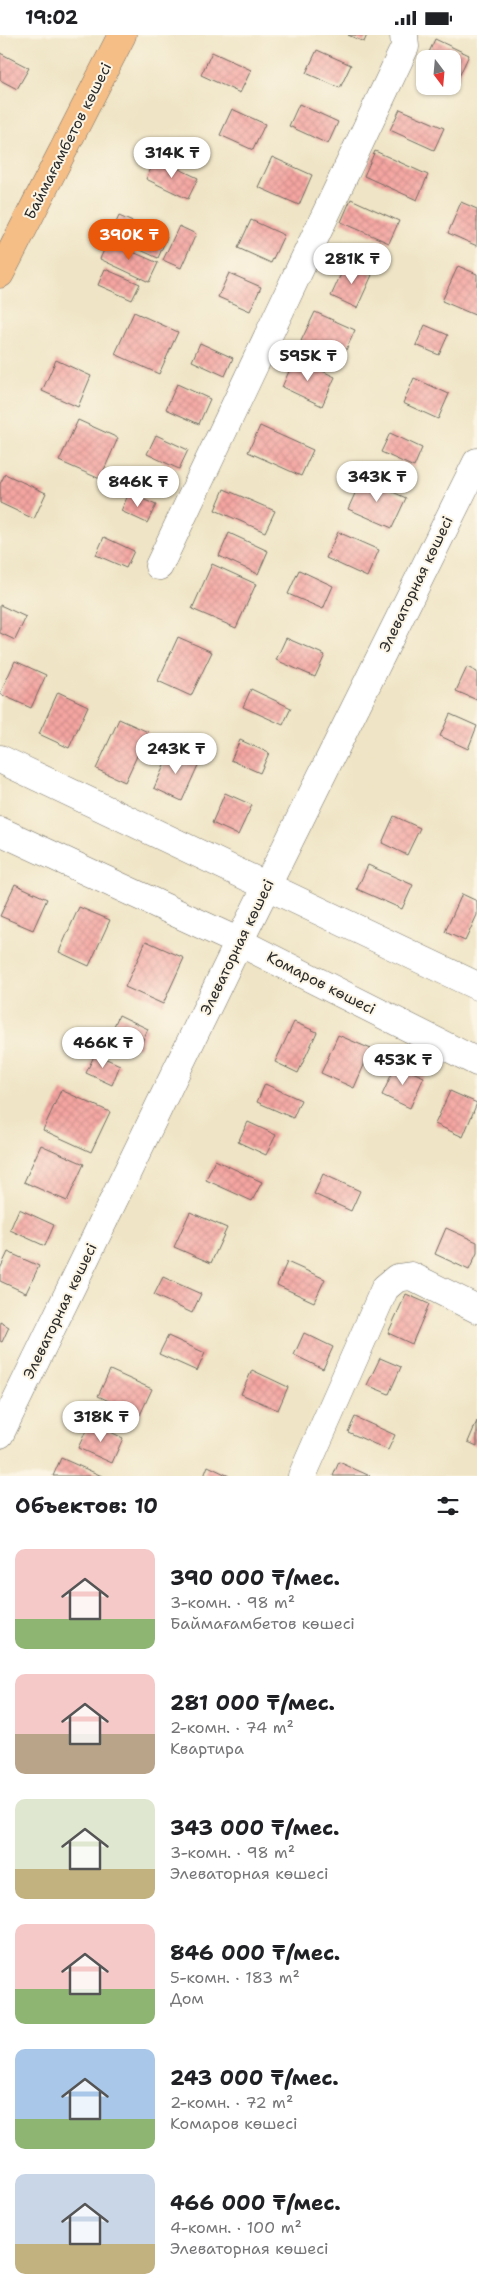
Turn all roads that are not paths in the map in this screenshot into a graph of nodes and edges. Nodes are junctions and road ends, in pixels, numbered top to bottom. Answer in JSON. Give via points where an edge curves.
{"nodes":[{"id":1,"x":122,"y":35,"type":"edge"},
{"id":2,"x":404,"y":35,"type":"edge"},
{"id":3,"x":0,"y":274,"type":"edge"},
{"id":4,"x":477,"y":462,"type":"edge"},
{"id":5,"x":159,"y":566,"type":"dead end"},
{"id":6,"x":0,"y":759,"type":"edge"},
{"id":7,"x":0,"y":831,"type":"edge"},
{"id":8,"x":267,"y":886,"type":"junction"},
{"id":9,"x":239,"y":942,"type":"junction"},
{"id":10,"x":477,"y":986,"type":"edge"},
{"id":11,"x":477,"y":1062,"type":"edge"},
{"id":12,"x":477,"y":1309,"type":"edge"},
{"id":13,"x":0,"y":1434,"type":"edge"},
{"id":14,"x":302,"y":1476,"type":"edge"}],
"edges":[{"from":1,"to":3,"type":"main road","name":"Баймағамбетов көшесі"},
{"from":2,"to":5,"type":"street","via":[[405,47]]},
{"from":4,"to":8,"type":"street","name":"Элеваторная көшесі"},
{"from":6,"to":8,"type":"street"},
{"from":7,"to":9,"type":"street","name":"Комаров көшесі"},
{"from":8,"to":9,"type":"street","name":"Элеваторная көшесі"},
{"from":8,"to":10,"type":"street"},
{"from":9,"to":11,"type":"street","name":"Комаров көшесі"},
{"from":9,"to":13,"type":"street","name":"Элеваторная көшесі"},
{"from":12,"to":14,"type":"street","via":[[411,1276],[397,1278],[385,1287]]}]}
